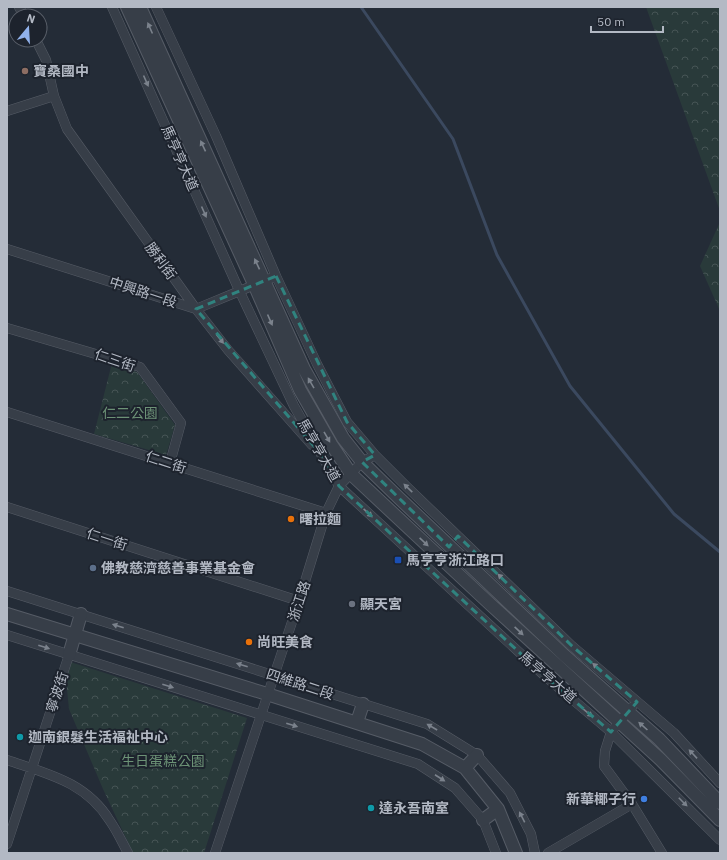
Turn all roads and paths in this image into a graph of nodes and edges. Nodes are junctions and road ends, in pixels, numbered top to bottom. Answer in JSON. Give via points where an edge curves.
{"nodes":[{"id":1,"x":112,"y":7,"type":"edge"},
{"id":2,"x":127,"y":7,"type":"edge"},
{"id":3,"x":140,"y":7,"type":"edge"},
{"id":4,"x":156,"y":7,"type":"edge"},
{"id":5,"x":40,"y":48,"type":"edge"},
{"id":6,"x":54,"y":96,"type":"junction"},
{"id":7,"x":7,"y":111,"type":"edge"},
{"id":8,"x":7,"y":249,"type":"edge"},
{"id":9,"x":265,"y":280,"type":"junction"},
{"id":10,"x":239,"y":290,"type":"junction"},
{"id":11,"x":196,"y":309,"type":"junction"},
{"id":12,"x":7,"y":328,"type":"edge"},
{"id":13,"x":7,"y":412,"type":"edge"},
{"id":14,"x":375,"y":455,"type":"junction"},
{"id":15,"x":325,"y":459,"type":"junction"},
{"id":16,"x":362,"y":462,"type":"junction"},
{"id":17,"x":170,"y":463,"type":"junction"},
{"id":18,"x":351,"y":474,"type":"junction"},
{"id":19,"x":339,"y":486,"type":"junction"},
{"id":20,"x":7,"y":507,"type":"edge"},
{"id":21,"x":326,"y":513,"type":"junction"},
{"id":22,"x":458,"y":536,"type":"junction"},
{"id":23,"x":450,"y":547,"type":"junction"},
{"id":24,"x":441,"y":558,"type":"junction"},
{"id":25,"x":430,"y":570,"type":"junction"},
{"id":26,"x":7,"y":591,"type":"edge"},
{"id":27,"x":299,"y":601,"type":"junction"},
{"id":28,"x":7,"y":614,"type":"edge"},
{"id":29,"x":81,"y":614,"type":"junction"},
{"id":30,"x":7,"y":635,"type":"edge"},
{"id":31,"x":75,"y":635,"type":"junction"},
{"id":32,"x":572,"y":646,"type":"junction"},
{"id":33,"x":69,"y":655,"type":"junction"},
{"id":34,"x":564,"y":655,"type":"junction"},
{"id":35,"x":556,"y":665,"type":"junction"},
{"id":36,"x":274,"y":676,"type":"junction"},
{"id":37,"x":546,"y":677,"type":"junction"},
{"id":38,"x":267,"y":694,"type":"junction"},
{"id":39,"x":637,"y":702,"type":"junction"},
{"id":40,"x":363,"y":704,"type":"junction"},
{"id":41,"x":627,"y":711,"type":"junction"},
{"id":42,"x":260,"y":716,"type":"junction"},
{"id":43,"x":619,"y":721,"type":"junction"},
{"id":44,"x":357,"y":722,"type":"junction"},
{"id":45,"x":611,"y":732,"type":"junction"},
{"id":46,"x":477,"y":755,"type":"junction"},
{"id":47,"x":7,"y":760,"type":"edge"},
{"id":48,"x":31,"y":768,"type":"junction"},
{"id":49,"x":465,"y":768,"type":"junction"},
{"id":50,"x":720,"y":783,"type":"edge"},
{"id":51,"x":720,"y":803,"type":"edge"},
{"id":52,"x":632,"y":804,"type":"junction"},
{"id":53,"x":498,"y":809,"type":"junction"},
{"id":54,"x":483,"y":820,"type":"junction"},
{"id":55,"x":720,"y":820,"type":"edge"},
{"id":56,"x":720,"y":840,"type":"edge"},
{"id":57,"x":7,"y":844,"type":"edge"},
{"id":58,"x":128,"y":853,"type":"edge"},
{"id":59,"x":215,"y":853,"type":"edge"},
{"id":60,"x":496,"y":853,"type":"edge"},
{"id":61,"x":516,"y":853,"type":"edge"},
{"id":62,"x":535,"y":853,"type":"edge"},
{"id":63,"x":548,"y":853,"type":"edge"},
{"id":64,"x":662,"y":853,"type":"edge"}],
"edges":[{"from":1,"to":10,"type":"street","name":"馬亨亨大道","one_way":true},
{"from":2,"to":9,"type":"street","name":"馬亨亨大道"},
{"from":9,"to":3,"type":"street","name":"馬亨亨大道","one_way":true},
{"from":4,"to":9,"type":"street","name":"馬亨亨大道","via":[[216,136]]},
{"from":5,"to":6,"type":"street","name":"勝利街","via":[[46,60]]},
{"from":6,"to":7,"type":"street"},
{"from":6,"to":11,"type":"street","name":"勝利街","via":[[67,129]]},
{"from":8,"to":11,"type":"street","name":"中興路一段"},
{"from":9,"to":10,"type":"street","name":"中興路一段"},
{"from":9,"to":14,"type":"street","name":"馬亨亨大道","via":[[317,364],[347,422]]},
{"from":16,"to":9,"type":"street","name":"馬亨亨大道","one_way":true,"via":[[344,438],[304,369]]},
{"from":9,"to":18,"type":"street","name":"馬亨亨大道","one_way":true,"via":[[300,390]]},
{"from":10,"to":11,"type":"street","name":"中興路一段"},
{"from":10,"to":15,"type":"street","name":"馬亨亨大道","via":[[294,406]]},
{"from":11,"to":15,"type":"street","name":"勝利街","one_way":true},
{"from":12,"to":17,"type":"street","name":"仁三街","via":[[140,367],[182,423]]},
{"from":13,"to":17,"type":"street","name":"仁二街"},
{"from":14,"to":16,"type":"street","name":"浙江路"},
{"from":22,"to":14,"type":"street","name":"馬亨亨大道","one_way":true},
{"from":15,"to":19,"type":"street","name":"馬亨亨大道"},
{"from":16,"to":18,"type":"street","name":"浙江路"},
{"from":16,"to":23,"type":"street","name":"馬亨亨大道"},
{"from":17,"to":21,"type":"street","name":"仁二街"},
{"from":18,"to":19,"type":"street","name":"浙江路"},
{"from":18,"to":24,"type":"street","name":"馬亨亨大道","one_way":true},
{"from":19,"to":21,"type":"street","name":"浙江路"},
{"from":19,"to":25,"type":"street","name":"馬亨亨大道","one_way":true},
{"from":20,"to":27,"type":"street","name":"仁一街"},
{"from":21,"to":27,"type":"street","name":"浙江路"},
{"from":22,"to":23,"type":"street"},
{"from":32,"to":22,"type":"street","name":"馬亨亨大道","one_way":true},
{"from":23,"to":34,"type":"street","name":"馬亨亨大道"},
{"from":24,"to":25,"type":"street"},
{"from":24,"to":35,"type":"street","name":"馬亨亨大道","one_way":true},
{"from":25,"to":37,"type":"street","name":"馬亨亨大道"},
{"from":26,"to":29,"type":"street","name":"四維路二段"},
{"from":27,"to":36,"type":"street","name":"浙江路"},
{"from":28,"to":31,"type":"street","name":"四維路二段"},
{"from":29,"to":31,"type":"street"},
{"from":36,"to":29,"type":"street","name":"四維路二段","one_way":true},
{"from":30,"to":33,"type":"street","one_way":true},
{"from":31,"to":33,"type":"street"},
{"from":31,"to":38,"type":"street","name":"四維路二段"},
{"from":32,"to":34,"type":"street"},
{"from":39,"to":32,"type":"street","name":"馬亨亨大道","one_way":true},
{"from":33,"to":42,"type":"street","one_way":true},
{"from":33,"to":48,"type":"street","name":"寧波街"},
{"from":34,"to":41,"type":"street","name":"馬亨亨大道"},
{"from":35,"to":37,"type":"street"},
{"from":35,"to":43,"type":"street","name":"馬亨亨大道"},
{"from":36,"to":38,"type":"street","name":"浙江路"},
{"from":36,"to":40,"type":"street","name":"四維路二段"},
{"from":37,"to":45,"type":"street","name":"馬亨亨大道","one_way":true},
{"from":38,"to":42,"type":"street","name":"浙江路"},
{"from":38,"to":44,"type":"street","name":"四維路二段"},
{"from":39,"to":41,"type":"street"},
{"from":50,"to":39,"type":"street","name":"馬亨亨大道","one_way":true,"via":[[674,733]]},
{"from":40,"to":44,"type":"street"},
{"from":46,"to":40,"type":"street","name":"四維路二段","one_way":true,"via":[[427,724]]},
{"from":41,"to":43,"type":"street"},
{"from":51,"to":41,"type":"street","name":"馬亨亨大道","one_way":true},
{"from":42,"to":54,"type":"street","one_way":true,"via":[[418,764],[455,788]]},
{"from":42,"to":59,"type":"street","name":"浙江路"},
{"from":43,"to":45,"type":"street"},
{"from":43,"to":55,"type":"street","name":"馬亨亨大道"},
{"from":44,"to":49,"type":"street","name":"四維路二段","via":[[422,744]]},
{"from":45,"to":52,"type":"street","via":[[605,751],[604,766]]},
{"from":45,"to":56,"type":"street","name":"馬亨亨大道","one_way":true},
{"from":46,"to":49,"type":"street"},
{"from":62,"to":46,"type":"street","name":"四維路二段","one_way":true,"via":[[530,834],[510,793]]},
{"from":47,"to":48,"type":"street"},
{"from":48,"to":57,"type":"street","name":"寧波街"},
{"from":48,"to":58,"type":"street","via":[[62,778],[84,791],[110,820]]},
{"from":49,"to":53,"type":"street","name":"四維路二段"},
{"from":52,"to":63,"type":"street"},
{"from":52,"to":64,"type":"street"},
{"from":53,"to":54,"type":"street"},
{"from":53,"to":61,"type":"street","name":"四維路二段"},
{"from":54,"to":60,"type":"street"}]}
